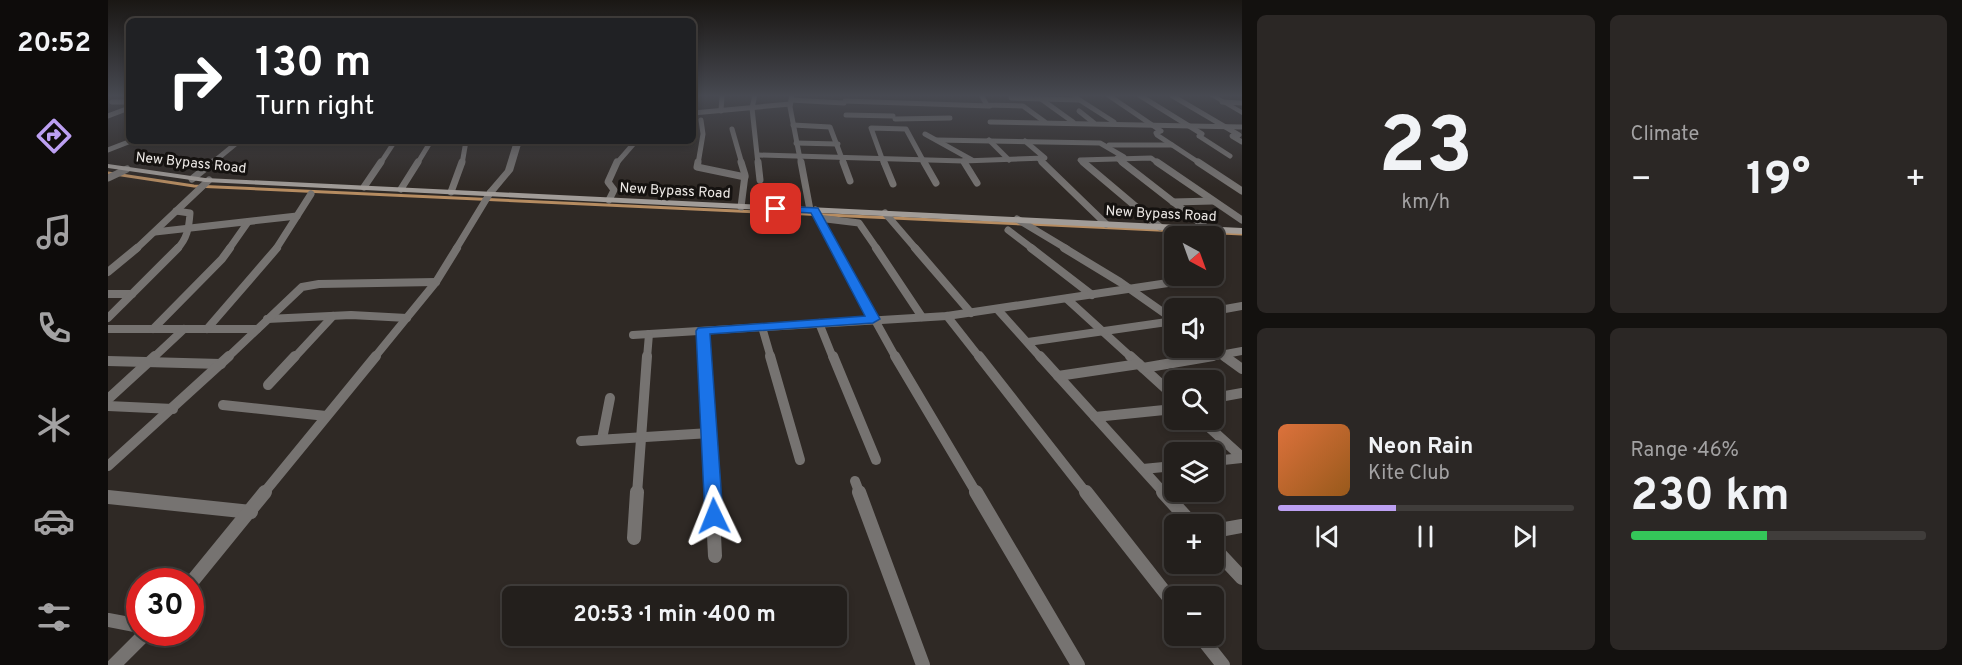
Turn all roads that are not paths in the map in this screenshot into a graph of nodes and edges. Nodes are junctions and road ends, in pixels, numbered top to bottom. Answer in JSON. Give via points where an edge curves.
{"nodes":[{"id":1,"x":702,"y":126,"type":"edge"},
{"id":2,"x":754,"y":126,"type":"edge"},
{"id":3,"x":793,"y":126,"type":"edge"},
{"id":4,"x":812,"y":126,"type":"edge"},
{"id":5,"x":1153,"y":126,"type":"edge"},
{"id":6,"x":1189,"y":126,"type":"edge"},
{"id":7,"x":1207,"y":126,"type":"edge"},
{"id":8,"x":1225,"y":127,"type":"junction"},
{"id":9,"x":1242,"y":127,"type":"edge"},
{"id":10,"x":900,"y":128,"type":"joint"},
{"id":11,"x":732,"y":129,"type":"dead end"},
{"id":12,"x":925,"y":134,"type":"dead end"},
{"id":13,"x":936,"y":140,"type":"junction"},
{"id":14,"x":989,"y":140,"type":"junction"},
{"id":15,"x":1025,"y":141,"type":"junction"},
{"id":16,"x":1242,"y":142,"type":"edge"},
{"id":17,"x":126,"y":143,"type":"edge"},
{"id":18,"x":796,"y":143,"type":"junction"},
{"id":19,"x":234,"y":144,"type":"edge"},
{"id":20,"x":393,"y":144,"type":"edge"},
{"id":21,"x":429,"y":144,"type":"edge"},
{"id":22,"x":466,"y":144,"type":"edge"},
{"id":23,"x":517,"y":144,"type":"edge"},
{"id":24,"x":633,"y":144,"type":"edge"},
{"id":25,"x":838,"y":144,"type":"junction"},
{"id":26,"x":1108,"y":145,"type":"junction"},
{"id":27,"x":1172,"y":145,"type":"junction"},
{"id":28,"x":108,"y":150,"type":"edge"},
{"id":29,"x":758,"y":155,"type":"junction"},
{"id":30,"x":799,"y":156,"type":"junction"},
{"id":31,"x":1230,"y":156,"type":"dead end"},
{"id":32,"x":843,"y":157,"type":"junction"},
{"id":33,"x":1120,"y":157,"type":"junction"},
{"id":34,"x":883,"y":158,"type":"junction"},
{"id":35,"x":1038,"y":159,"type":"junction"},
{"id":36,"x":923,"y":160,"type":"junction"},
{"id":37,"x":1009,"y":160,"type":"junction"},
{"id":38,"x":963,"y":161,"type":"junction"},
{"id":39,"x":974,"y":161,"type":"junction"},
{"id":40,"x":108,"y":166,"type":"edge"},
{"id":41,"x":124,"y":170,"type":"junction"},
{"id":42,"x":111,"y":177,"type":"edge"},
{"id":43,"x":744,"y":177,"type":"junction"},
{"id":44,"x":192,"y":179,"type":"junction"},
{"id":45,"x":760,"y":180,"type":"dead end"},
{"id":46,"x":850,"y":181,"type":"dead end"},
{"id":47,"x":936,"y":183,"type":"dead end"},
{"id":48,"x":977,"y":183,"type":"dead end"},
{"id":49,"x":205,"y":184,"type":"junction"},
{"id":50,"x":893,"y":184,"type":"dead end"},
{"id":51,"x":364,"y":188,"type":"junction"},
{"id":52,"x":401,"y":189,"type":"junction"},
{"id":53,"x":1242,"y":191,"type":"edge"},
{"id":54,"x":451,"y":192,"type":"junction"},
{"id":55,"x":311,"y":194,"type":"dead end"},
{"id":56,"x":488,"y":197,"type":"junction"},
{"id":57,"x":609,"y":200,"type":"junction"},
{"id":58,"x":1214,"y":201,"type":"junction"},
{"id":59,"x":1173,"y":202,"type":"junction"},
{"id":60,"x":741,"y":207,"type":"junction"},
{"id":61,"x":176,"y":211,"type":"junction"},
{"id":62,"x":815,"y":214,"type":"junction"},
{"id":63,"x":297,"y":216,"type":"junction"},
{"id":64,"x":887,"y":216,"type":"junction"},
{"id":65,"x":1242,"y":220,"type":"edge"},
{"id":66,"x":248,"y":222,"type":"junction"},
{"id":67,"x":1023,"y":223,"type":"junction"},
{"id":68,"x":1106,"y":224,"type":"junction"},
{"id":69,"x":1160,"y":226,"type":"junction"},
{"id":70,"x":1164,"y":226,"type":"edge"},
{"id":71,"x":1204,"y":226,"type":"edge"},
{"id":72,"x":189,"y":230,"type":"junction"},
{"id":73,"x":1008,"y":230,"type":"dead end"},
{"id":74,"x":1224,"y":230,"type":"edge"},
{"id":75,"x":1242,"y":231,"type":"edge"},
{"id":76,"x":155,"y":232,"type":"junction"},
{"id":77,"x":109,"y":270,"type":"edge"},
{"id":78,"x":436,"y":282,"type":"junction"},
{"id":79,"x":1164,"y":284,"type":"edge"},
{"id":80,"x":1130,"y":289,"type":"junction"},
{"id":81,"x":108,"y":294,"type":"edge"},
{"id":82,"x":132,"y":294,"type":"junction"},
{"id":83,"x":1092,"y":295,"type":"junction"},
{"id":84,"x":1067,"y":299,"type":"junction"},
{"id":85,"x":1242,"y":306,"type":"edge"},
{"id":86,"x":1224,"y":309,"type":"edge"},
{"id":87,"x":999,"y":310,"type":"junction"},
{"id":88,"x":1164,"y":312,"type":"edge"},
{"id":89,"x":971,"y":313,"type":"junction"},
{"id":90,"x":333,"y":315,"type":"junction"},
{"id":91,"x":946,"y":316,"type":"junction"},
{"id":92,"x":922,"y":317,"type":"junction"},
{"id":93,"x":108,"y":318,"type":"edge"},
{"id":94,"x":408,"y":318,"type":"junction"},
{"id":95,"x":267,"y":319,"type":"junction"},
{"id":96,"x":873,"y":319,"type":"junction"},
{"id":97,"x":1164,"y":321,"type":"edge"},
{"id":98,"x":819,"y":323,"type":"junction"},
{"id":99,"x":762,"y":327,"type":"junction"},
{"id":100,"x":108,"y":329,"type":"edge"},
{"id":101,"x":153,"y":329,"type":"junction"},
{"id":102,"x":184,"y":329,"type":"junction"},
{"id":103,"x":207,"y":329,"type":"junction"},
{"id":104,"x":257,"y":329,"type":"junction"},
{"id":105,"x":703,"y":331,"type":"junction"},
{"id":106,"x":1104,"y":333,"type":"junction"},
{"id":107,"x":650,"y":334,"type":"junction"},
{"id":108,"x":633,"y":335,"type":"dead end"},
{"id":109,"x":1028,"y":342,"type":"junction"},
{"id":110,"x":1242,"y":351,"type":"edge"},
{"id":111,"x":1224,"y":355,"type":"edge"},
{"id":112,"x":1224,"y":356,"type":"edge"},
{"id":113,"x":1201,"y":358,"type":"edge"},
{"id":114,"x":108,"y":361,"type":"edge"},
{"id":115,"x":148,"y":362,"type":"junction"},
{"id":116,"x":221,"y":364,"type":"junction"},
{"id":117,"x":1141,"y":366,"type":"junction"},
{"id":118,"x":1242,"y":369,"type":"edge"},
{"id":119,"x":1058,"y":376,"type":"junction"},
{"id":120,"x":268,"y":386,"type":"dead end"},
{"id":121,"x":1164,"y":387,"type":"edge"},
{"id":122,"x":1242,"y":393,"type":"edge"},
{"id":123,"x":1224,"y":396,"type":"edge"},
{"id":124,"x":610,"y":398,"type":"dead end"},
{"id":125,"x":108,"y":399,"type":"edge"},
{"id":126,"x":223,"y":405,"type":"dead end"},
{"id":127,"x":108,"y":406,"type":"edge"},
{"id":128,"x":173,"y":409,"type":"junction"},
{"id":129,"x":1164,"y":410,"type":"edge"},
{"id":130,"x":326,"y":416,"type":"junction"},
{"id":131,"x":1095,"y":417,"type":"junction"},
{"id":132,"x":1212,"y":430,"type":"edge"},
{"id":133,"x":710,"y":434,"type":"junction"},
{"id":134,"x":642,"y":437,"type":"junction"},
{"id":135,"x":602,"y":439,"type":"junction"},
{"id":136,"x":581,"y":441,"type":"dead end"},
{"id":137,"x":1242,"y":457,"type":"edge"},
{"id":138,"x":800,"y":460,"type":"dead end"},
{"id":139,"x":876,"y":460,"type":"dead end"},
{"id":140,"x":1224,"y":460,"type":"edge"},
{"id":141,"x":110,"y":462,"type":"edge"},
{"id":142,"x":1164,"y":467,"type":"edge"},
{"id":143,"x":1143,"y":470,"type":"junction"},
{"id":144,"x":855,"y":481,"type":"dead end"},
{"id":145,"x":108,"y":497,"type":"edge"},
{"id":146,"x":251,"y":512,"type":"junction"},
{"id":147,"x":1183,"y":514,"type":"edge"},
{"id":148,"x":1242,"y":525,"type":"edge"},
{"id":149,"x":1224,"y":529,"type":"edge"},
{"id":150,"x":634,"y":538,"type":"dead end"},
{"id":151,"x":716,"y":556,"type":"dead end"},
{"id":152,"x":1224,"y":559,"type":"edge"},
{"id":153,"x":204,"y":568,"type":"edge"},
{"id":154,"x":1242,"y":578,"type":"edge"},
{"id":155,"x":1164,"y":591,"type":"edge"},
{"id":156,"x":108,"y":620,"type":"edge"},
{"id":157,"x":126,"y":623,"type":"edge"},
{"id":158,"x":133,"y":646,"type":"edge"},
{"id":159,"x":1208,"y":646,"type":"edge"},
{"id":160,"x":114,"y":665,"type":"edge"},
{"id":161,"x":923,"y":665,"type":"edge"},
{"id":162,"x":1078,"y":665,"type":"edge"},
{"id":163,"x":1222,"y":665,"type":"edge"}],
"edges":[{"from":1,"to":43,"type":"street","via":[[697,167]]},
{"from":2,"to":29,"type":"street"},
{"from":3,"to":18,"type":"street"},
{"from":4,"to":25,"type":"street","via":[[830,127]]},
{"from":5,"to":27,"type":"street","via":[[1161,132],[1157,135]]},
{"from":6,"to":31,"type":"street"},
{"from":7,"to":8,"type":"street"},
{"from":8,"to":9,"type":"street"},
{"from":8,"to":16,"type":"street","via":[[1239,135],[1232,136]]},
{"from":10,"to":34,"type":"street","via":[[870,128]]},
{"from":10,"to":36,"type":"street","via":[[906,129]]},
{"from":11,"to":43,"type":"street"},
{"from":12,"to":13,"type":"street"},
{"from":13,"to":14,"type":"street"},
{"from":13,"to":39,"type":"street"},
{"from":14,"to":15,"type":"street"},
{"from":14,"to":37,"type":"street"},
{"from":15,"to":26,"type":"street"},
{"from":15,"to":35,"type":"street","via":[[1045,158]]},
{"from":17,"to":28,"type":"street"},
{"from":18,"to":25,"type":"street"},
{"from":18,"to":30,"type":"street"},
{"from":19,"to":44,"type":"street"},
{"from":20,"to":51,"type":"street"},
{"from":21,"to":52,"type":"street"},
{"from":22,"to":54,"type":"street"},
{"from":23,"to":56,"type":"street","via":[[509,171]]},
{"from":24,"to":57,"type":"street","via":[[616,164],[608,182],[614,190]]},
{"from":25,"to":32,"type":"street"},
{"from":26,"to":27,"type":"street"},
{"from":26,"to":33,"type":"street"},
{"from":27,"to":53,"type":"street"},
{"from":29,"to":30,"type":"street"},
{"from":29,"to":45,"type":"street"},
{"from":30,"to":32,"type":"street"},
{"from":30,"to":62,"type":"street"},
{"from":32,"to":34,"type":"street"},
{"from":32,"to":46,"type":"street"},
{"from":33,"to":58,"type":"street","via":[[1151,158]]},
{"from":33,"to":59,"type":"street"},
{"from":33,"to":69,"type":"street","via":[[1080,160]]},
{"from":34,"to":36,"type":"street"},
{"from":34,"to":50,"type":"street"},
{"from":35,"to":37,"type":"street"},
{"from":35,"to":68,"type":"street"},
{"from":36,"to":38,"type":"street"},
{"from":36,"to":47,"type":"street"},
{"from":37,"to":39,"type":"street"},
{"from":38,"to":39,"type":"street"},
{"from":38,"to":48,"type":"street"},
{"from":40,"to":41,"type":"main road","name":"New Bypass Road"},
{"from":41,"to":42,"type":"street"},
{"from":41,"to":44,"type":"main road","name":"New Bypass Road"},
{"from":43,"to":60,"type":"street"},
{"from":44,"to":49,"type":"main road","name":"New Bypass Road"},
{"from":49,"to":51,"type":"main road","name":"New Bypass Road"},
{"from":49,"to":61,"type":"street"},
{"from":51,"to":52,"type":"main road","name":"New Bypass Road"},
{"from":52,"to":54,"type":"main road","name":"New Bypass Road"},
{"from":54,"to":56,"type":"main road","name":"New Bypass Road"},
{"from":55,"to":63,"type":"street"},
{"from":56,"to":57,"type":"main road","name":"New Bypass Road"},
{"from":56,"to":78,"type":"street"},
{"from":57,"to":60,"type":"main road","name":"New Bypass Road"},
{"from":58,"to":59,"type":"street"},
{"from":58,"to":65,"type":"street"},
{"from":59,"to":71,"type":"street"},
{"from":60,"to":62,"type":"main road","name":"New Bypass Road"},
{"from":61,"to":72,"type":"street","via":[[189,212]]},
{"from":61,"to":76,"type":"street"},
{"from":62,"to":64,"type":"main road","name":"New Bypass Road"},
{"from":62,"to":92,"type":"street","via":[[859,223]]},
{"from":62,"to":96,"type":"street"},
{"from":63,"to":66,"type":"street"},
{"from":63,"to":103,"type":"street","via":[[276,249]]},
{"from":64,"to":67,"type":"main road","name":"New Bypass Road"},
{"from":64,"to":89,"type":"street"},
{"from":66,"to":72,"type":"street"},
{"from":66,"to":101,"type":"street","via":[[228,252]]},
{"from":67,"to":68,"type":"main road","name":"New Bypass Road"},
{"from":67,"to":80,"type":"street"},
{"from":68,"to":69,"type":"main road","name":"New Bypass Road"},
{"from":69,"to":70,"type":"main road","name":"New Bypass Road"},
{"from":72,"to":76,"type":"street"},
{"from":72,"to":82,"type":"street","via":[[180,247]]},
{"from":73,"to":83,"type":"street"},
{"from":74,"to":75,"type":"main road","name":"New Bypass Road"},
{"from":76,"to":77,"type":"street"},
{"from":78,"to":94,"type":"street"},
{"from":78,"to":95,"type":"street","via":[[309,285],[295,292]]},
{"from":79,"to":80,"type":"street"},
{"from":80,"to":83,"type":"street"},
{"from":80,"to":88,"type":"street"},
{"from":81,"to":82,"type":"street"},
{"from":82,"to":93,"type":"street"},
{"from":83,"to":84,"type":"street"},
{"from":84,"to":87,"type":"street"},
{"from":84,"to":106,"type":"street"},
{"from":85,"to":86,"type":"street"},
{"from":87,"to":89,"type":"street"},
{"from":87,"to":109,"type":"street"},
{"from":89,"to":91,"type":"street"},
{"from":90,"to":94,"type":"street"},
{"from":90,"to":95,"type":"street"},
{"from":90,"to":120,"type":"street"},
{"from":91,"to":92,"type":"street"},
{"from":91,"to":155,"type":"street"},
{"from":92,"to":96,"type":"street"},
{"from":94,"to":130,"type":"street"},
{"from":95,"to":104,"type":"street"},
{"from":96,"to":98,"type":"street"},
{"from":96,"to":162,"type":"street"},
{"from":97,"to":106,"type":"street"},
{"from":98,"to":99,"type":"street"},
{"from":98,"to":139,"type":"street"},
{"from":99,"to":105,"type":"street"},
{"from":99,"to":138,"type":"street"},
{"from":100,"to":101,"type":"street"},
{"from":101,"to":102,"type":"street"},
{"from":102,"to":103,"type":"street"},
{"from":102,"to":115,"type":"street"},
{"from":103,"to":104,"type":"street"},
{"from":104,"to":116,"type":"street"},
{"from":105,"to":107,"type":"street"},
{"from":105,"to":133,"type":"street"},
{"from":106,"to":109,"type":"street"},
{"from":106,"to":117,"type":"street"},
{"from":107,"to":108,"type":"street"},
{"from":107,"to":134,"type":"street"},
{"from":109,"to":119,"type":"street"},
{"from":110,"to":111,"type":"street"},
{"from":112,"to":118,"type":"street"},
{"from":113,"to":117,"type":"street"},
{"from":114,"to":115,"type":"street"},
{"from":115,"to":116,"type":"street"},
{"from":115,"to":125,"type":"street"},
{"from":116,"to":128,"type":"street"},
{"from":117,"to":119,"type":"street"},
{"from":117,"to":121,"type":"street"},
{"from":119,"to":131,"type":"street"},
{"from":122,"to":123,"type":"street"},
{"from":124,"to":135,"type":"street"},
{"from":126,"to":130,"type":"street"},
{"from":127,"to":128,"type":"street"},
{"from":128,"to":141,"type":"street"},
{"from":129,"to":131,"type":"street"},
{"from":130,"to":146,"type":"street"},
{"from":131,"to":143,"type":"street"},
{"from":132,"to":137,"type":"street"},
{"from":133,"to":134,"type":"street"},
{"from":133,"to":151,"type":"street"},
{"from":134,"to":135,"type":"street"},
{"from":134,"to":150,"type":"street"},
{"from":135,"to":136,"type":"street"},
{"from":137,"to":140,"type":"street"},
{"from":142,"to":143,"type":"street"},
{"from":143,"to":147,"type":"street"},
{"from":144,"to":161,"type":"street"},
{"from":145,"to":146,"type":"street"},
{"from":146,"to":153,"type":"street"},
{"from":148,"to":149,"type":"street"},
{"from":152,"to":154,"type":"street"},
{"from":156,"to":157,"type":"street"},
{"from":158,"to":160,"type":"street"},
{"from":159,"to":163,"type":"street"}]}
